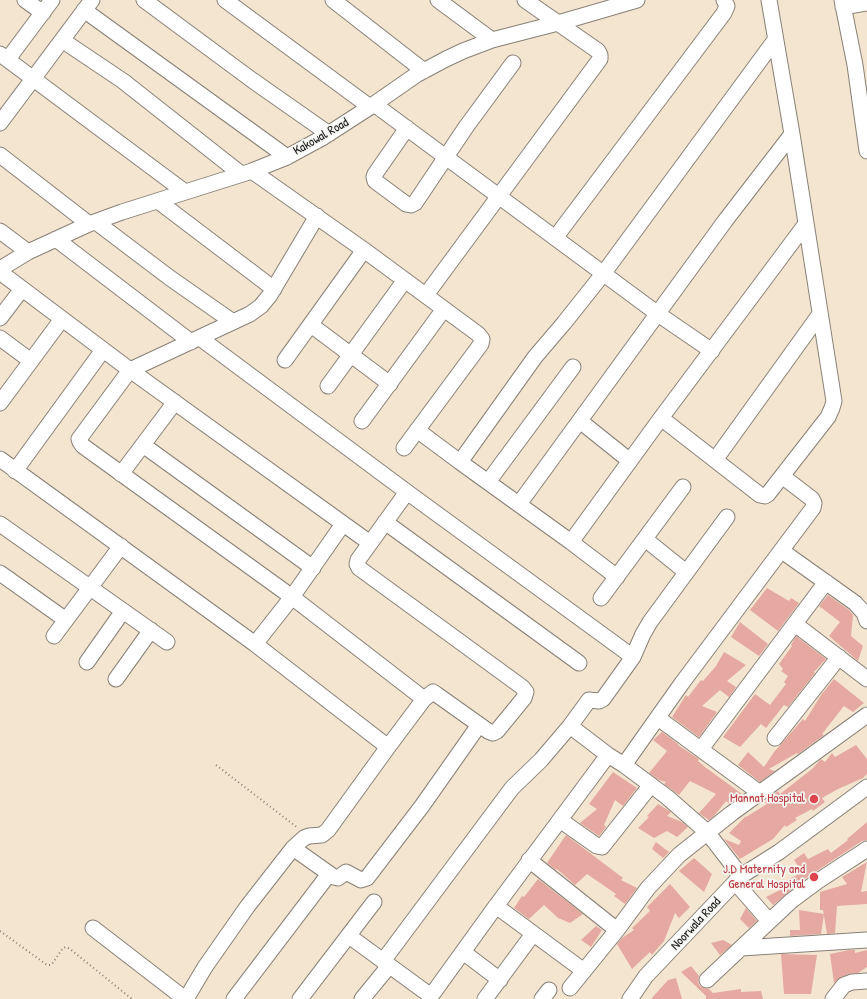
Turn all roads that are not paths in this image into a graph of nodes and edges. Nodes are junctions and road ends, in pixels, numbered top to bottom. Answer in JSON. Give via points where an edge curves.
{"nodes":[{"id":1,"x":25,"y":0,"type":"edge"},
{"id":2,"x":52,"y":0,"type":"edge"},
{"id":3,"x":144,"y":0,"type":"edge"},
{"id":4,"x":334,"y":0,"type":"edge"},
{"id":5,"x":525,"y":0,"type":"edge"},
{"id":6,"x":637,"y":0,"type":"edge"},
{"id":7,"x":724,"y":0,"type":"edge"},
{"id":8,"x":769,"y":0,"type":"edge"},
{"id":9,"x":440,"y":1,"type":"edge"},
{"id":10,"x":234,"y":3,"type":"edge"},
{"id":11,"x":614,"y":3,"type":"edge"},
{"id":12,"x":867,"y":3,"type":"edge"},
{"id":13,"x":842,"y":4,"type":"edge"},
{"id":14,"x":88,"y":5,"type":"edge"},
{"id":15,"x":43,"y":13,"type":"junction"},
{"id":16,"x":558,"y":23,"type":"junction"},
{"id":17,"x":62,"y":40,"type":"junction"},
{"id":18,"x":492,"y":40,"type":"junction"},
{"id":19,"x":775,"y":40,"type":"junction"},
{"id":20,"x":4,"y":57,"type":"edge"},
{"id":21,"x":513,"y":63,"type":"dead end"},
{"id":22,"x":424,"y":71,"type":"junction"},
{"id":23,"x":34,"y":79,"type":"junction"},
{"id":24,"x":372,"y":106,"type":"junction"},
{"id":25,"x":864,"y":112,"type":"edge"},
{"id":26,"x":2,"y":116,"type":"edge"},
{"id":27,"x":407,"y":128,"type":"junction"},
{"id":28,"x":329,"y":134,"type":"junction"},
{"id":29,"x":792,"y":134,"type":"junction"},
{"id":30,"x":867,"y":151,"type":"edge"},
{"id":31,"x":0,"y":154,"type":"edge"},
{"id":32,"x":286,"y":157,"type":"junction"},
{"id":33,"x":446,"y":157,"type":"junction"},
{"id":34,"x":247,"y":173,"type":"junction"},
{"id":35,"x":185,"y":192,"type":"junction"},
{"id":36,"x":499,"y":195,"type":"junction"},
{"id":37,"x":158,"y":201,"type":"junction"},
{"id":38,"x":317,"y":216,"type":"junction"},
{"id":39,"x":92,"y":223,"type":"junction"},
{"id":40,"x":805,"y":225,"type":"junction"},
{"id":41,"x":0,"y":231,"type":"edge"},
{"id":42,"x":555,"y":238,"type":"junction"},
{"id":43,"x":56,"y":239,"type":"junction"},
{"id":44,"x":364,"y":250,"type":"junction"},
{"id":45,"x":28,"y":252,"type":"junction"},
{"id":46,"x":0,"y":269,"type":"edge"},
{"id":47,"x":0,"y":272,"type":"edge"},
{"id":48,"x":603,"y":274,"type":"junction"},
{"id":49,"x":405,"y":280,"type":"junction"},
{"id":50,"x":22,"y":289,"type":"junction"},
{"id":51,"x":274,"y":289,"type":"junction"},
{"id":52,"x":426,"y":295,"type":"junction"},
{"id":53,"x":444,"y":309,"type":"junction"},
{"id":54,"x":658,"y":314,"type":"junction"},
{"id":55,"x":820,"y":314,"type":"junction"},
{"id":56,"x":0,"y":318,"type":"edge"},
{"id":57,"x":62,"y":319,"type":"junction"},
{"id":58,"x":233,"y":322,"type":"junction"},
{"id":59,"x":311,"y":325,"type":"junction"},
{"id":60,"x":0,"y":338,"type":"edge"},
{"id":61,"x":195,"y":340,"type":"junction"},
{"id":62,"x":103,"y":350,"type":"junction"},
{"id":63,"x":712,"y":351,"type":"junction"},
{"id":64,"x":350,"y":355,"type":"junction"},
{"id":65,"x":285,"y":360,"type":"dead end"},
{"id":66,"x":32,"y":361,"type":"junction"},
{"id":67,"x":573,"y":367,"type":"dead end"},
{"id":68,"x":130,"y":370,"type":"junction"},
{"id":69,"x":390,"y":384,"type":"junction"},
{"id":70,"x":328,"y":386,"type":"dead end"},
{"id":71,"x":175,"y":402,"type":"junction"},
{"id":72,"x":0,"y":403,"type":"edge"},
{"id":73,"x":661,"y":418,"type":"junction"},
{"id":74,"x":362,"y":421,"type":"dead end"},
{"id":75,"x":580,"y":421,"type":"junction"},
{"id":76,"x":417,"y":430,"type":"junction"},
{"id":77,"x":143,"y":445,"type":"junction"},
{"id":78,"x":404,"y":448,"type":"dead end"},
{"id":79,"x":0,"y":460,"type":"edge"},
{"id":80,"x":715,"y":460,"type":"junction"},
{"id":81,"x":630,"y":461,"type":"junction"},
{"id":82,"x":460,"y":462,"type":"junction"},
{"id":83,"x":15,"y":470,"type":"junction"},
{"id":84,"x":121,"y":474,"type":"junction"},
{"id":85,"x":782,"y":476,"type":"junction"},
{"id":86,"x":488,"y":482,"type":"junction"},
{"id":87,"x":682,"y":487,"type":"dead end"},
{"id":88,"x":407,"y":492,"type":"junction"},
{"id":89,"x":518,"y":504,"type":"junction"},
{"id":90,"x":727,"y":517,"type":"dead end"},
{"id":91,"x":385,"y":522,"type":"junction"},
{"id":92,"x":0,"y":524,"type":"edge"},
{"id":93,"x":343,"y":524,"type":"junction"},
{"id":94,"x":645,"y":539,"type":"junction"},
{"id":95,"x":571,"y":542,"type":"junction"},
{"id":96,"x":370,"y":543,"type":"junction"},
{"id":97,"x":121,"y":546,"type":"junction"},
{"id":98,"x":782,"y":551,"type":"junction"},
{"id":99,"x":312,"y":568,"type":"junction"},
{"id":100,"x":686,"y":572,"type":"junction"},
{"id":101,"x":0,"y":573,"type":"edge"},
{"id":102,"x":616,"y":577,"type":"junction"},
{"id":103,"x":826,"y":582,"type":"junction"},
{"id":104,"x":90,"y":588,"type":"junction"},
{"id":105,"x":292,"y":597,"type":"junction"},
{"id":106,"x":601,"y":598,"type":"dead end"},
{"id":107,"x":123,"y":611,"type":"junction"},
{"id":108,"x":66,"y":620,"type":"junction"},
{"id":109,"x":867,"y":621,"type":"edge"},
{"id":110,"x":795,"y":624,"type":"junction"},
{"id":111,"x":150,"y":630,"type":"junction"},
{"id":112,"x":54,"y":636,"type":"dead end"},
{"id":113,"x":167,"y":642,"type":"dead end"},
{"id":114,"x":255,"y":644,"type":"junction"},
{"id":115,"x":633,"y":657,"type":"junction"},
{"id":116,"x":839,"y":657,"type":"junction"},
{"id":117,"x":87,"y":662,"type":"dead end"},
{"id":118,"x":579,"y":664,"type":"dead end"},
{"id":119,"x":867,"y":679,"type":"edge"},
{"id":120,"x":116,"y":680,"type":"dead end"},
{"id":121,"x":424,"y":699,"type":"junction"},
{"id":122,"x":867,"y":716,"type":"edge"},
{"id":123,"x":658,"y":718,"type":"junction"},
{"id":124,"x":479,"y":725,"type":"junction"},
{"id":125,"x":570,"y":726,"type":"junction"},
{"id":126,"x":775,"y":738,"type":"dead end"},
{"id":127,"x":388,"y":747,"type":"junction"},
{"id":128,"x":701,"y":749,"type":"junction"},
{"id":129,"x":608,"y":755,"type":"junction"},
{"id":130,"x":624,"y":766,"type":"junction"},
{"id":131,"x":651,"y":785,"type":"junction"},
{"id":132,"x":867,"y":787,"type":"edge"},
{"id":133,"x":760,"y":793,"type":"junction"},
{"id":134,"x":560,"y":820,"type":"junction"},
{"id":135,"x":707,"y":832,"type":"junction"},
{"id":136,"x":294,"y":848,"type":"junction"},
{"id":137,"x":867,"y":849,"type":"edge"},
{"id":138,"x":529,"y":860,"type":"junction"},
{"id":139,"x":329,"y":874,"type":"junction"},
{"id":140,"x":738,"y":879,"type":"junction"},
{"id":141,"x":374,"y":902,"type":"dead end"},
{"id":142,"x":496,"y":906,"type":"junction"},
{"id":143,"x":769,"y":921,"type":"junction"},
{"id":144,"x":93,"y":928,"type":"dead end"},
{"id":145,"x":617,"y":930,"type":"junction"},
{"id":146,"x":534,"y":934,"type":"junction"},
{"id":147,"x":349,"y":936,"type":"junction"},
{"id":148,"x":867,"y":940,"type":"edge"},
{"id":149,"x":741,"y":948,"type":"junction"},
{"id":150,"x":463,"y":952,"type":"junction"},
{"id":151,"x":386,"y":963,"type":"junction"},
{"id":152,"x":584,"y":971,"type":"junction"},
{"id":153,"x":500,"y":980,"type":"junction"},
{"id":154,"x":707,"y":980,"type":"dead end"},
{"id":155,"x":867,"y":981,"type":"edge"},
{"id":156,"x":570,"y":988,"type":"dead end"},
{"id":157,"x":433,"y":997,"type":"edge"},
{"id":158,"x":304,"y":998,"type":"edge"},
{"id":159,"x":186,"y":999,"type":"edge"},
{"id":160,"x":234,"y":999,"type":"edge"},
{"id":161,"x":362,"y":999,"type":"edge"},
{"id":162,"x":485,"y":999,"type":"edge"},
{"id":163,"x":630,"y":999,"type":"edge"},
{"id":164,"x":833,"y":999,"type":"edge"}],
"edges":[{"from":1,"to":15,"type":"street"},
{"from":2,"to":15,"type":"street"},
{"from":3,"to":28,"type":"street"},
{"from":4,"to":22,"type":"street"},
{"from":5,"to":16,"type":"street"},
{"from":6,"to":11,"type":"street","name":"Kakowal Road"},
{"from":7,"to":42,"type":"street","via":[[727,6],[724,12]]},
{"from":8,"to":19,"type":"street"},
{"from":9,"to":18,"type":"street"},
{"from":10,"to":24,"type":"street"},
{"from":11,"to":16,"type":"street","name":"Kakowal Road"},
{"from":12,"to":13,"type":"street"},
{"from":13,"to":25,"type":"street"},
{"from":14,"to":17,"type":"street"},
{"from":14,"to":32,"type":"street"},
{"from":15,"to":20,"type":"street"},
{"from":16,"to":18,"type":"street","name":"Kakowal Road"},
{"from":16,"to":36,"type":"street","via":[[598,52],[600,59]]},
{"from":17,"to":23,"type":"street"},
{"from":17,"to":34,"type":"street","via":[[123,81]]},
{"from":18,"to":22,"type":"street","name":"Kakowal Road","via":[[452,56]]},
{"from":19,"to":29,"type":"street"},
{"from":19,"to":48,"type":"street"},
{"from":20,"to":23,"type":"street"},
{"from":21,"to":33,"type":"street"},
{"from":22,"to":24,"type":"street","name":"Kakowal Road"},
{"from":23,"to":26,"type":"street"},
{"from":23,"to":35,"type":"street"},
{"from":24,"to":27,"type":"street"},
{"from":24,"to":28,"type":"street","name":"Kakowal Road"},
{"from":25,"to":30,"type":"street"},
{"from":27,"to":33,"type":"street"},
{"from":27,"to":33,"type":"street","via":[[375,174],[375,181],[411,205],[415,203]]},
{"from":28,"to":32,"type":"street","name":"Kakowal Road"},
{"from":29,"to":40,"type":"street"},
{"from":29,"to":54,"type":"street"},
{"from":31,"to":39,"type":"street"},
{"from":32,"to":34,"type":"street","name":"Kakowal Road"},
{"from":33,"to":36,"type":"street"},
{"from":34,"to":35,"type":"street","name":"Kakowal Road"},
{"from":34,"to":38,"type":"street"},
{"from":35,"to":37,"type":"street","name":"Kakowal Road"},
{"from":36,"to":42,"type":"street"},
{"from":36,"to":52,"type":"street"},
{"from":37,"to":39,"type":"street","name":"Kakowal Road"},
{"from":37,"to":51,"type":"street"},
{"from":38,"to":44,"type":"street"},
{"from":38,"to":51,"type":"street"},
{"from":39,"to":43,"type":"street","name":"Kakowal Road"},
{"from":39,"to":58,"type":"street"},
{"from":40,"to":55,"type":"street"},
{"from":40,"to":63,"type":"street"},
{"from":41,"to":45,"type":"street"},
{"from":42,"to":48,"type":"street"},
{"from":43,"to":45,"type":"street","name":"Kakowal Road"},
{"from":43,"to":61,"type":"street"},
{"from":44,"to":49,"type":"street"},
{"from":44,"to":59,"type":"street"},
{"from":45,"to":46,"type":"street","name":"Kakowal Road"},
{"from":47,"to":50,"type":"street"},
{"from":48,"to":54,"type":"street"},
{"from":48,"to":82,"type":"street","via":[[535,357]]},
{"from":49,"to":52,"type":"street"},
{"from":49,"to":64,"type":"street"},
{"from":50,"to":56,"type":"street"},
{"from":50,"to":57,"type":"street"},
{"from":51,"to":58,"type":"street","via":[[261,306]]},
{"from":52,"to":53,"type":"street"},
{"from":53,"to":69,"type":"street"},
{"from":53,"to":76,"type":"street","via":[[478,334],[482,339],[481,344]]},
{"from":54,"to":63,"type":"street"},
{"from":54,"to":75,"type":"street"},
{"from":55,"to":80,"type":"street"},
{"from":55,"to":85,"type":"street","via":[[834,400],[828,417]]},
{"from":57,"to":62,"type":"street"},
{"from":57,"to":66,"type":"street"},
{"from":58,"to":61,"type":"street"},
{"from":59,"to":64,"type":"street"},
{"from":59,"to":65,"type":"street"},
{"from":60,"to":66,"type":"street"},
{"from":61,"to":68,"type":"street"},
{"from":61,"to":88,"type":"street"},
{"from":62,"to":68,"type":"street"},
{"from":62,"to":83,"type":"street"},
{"from":63,"to":73,"type":"street"},
{"from":64,"to":69,"type":"street"},
{"from":64,"to":70,"type":"street"},
{"from":66,"to":72,"type":"street"},
{"from":67,"to":86,"type":"street"},
{"from":68,"to":71,"type":"street"},
{"from":68,"to":84,"type":"street","via":[[79,438],[84,446]]},
{"from":69,"to":74,"type":"street"},
{"from":71,"to":77,"type":"street"},
{"from":71,"to":93,"type":"street"},
{"from":73,"to":80,"type":"street"},
{"from":73,"to":81,"type":"street"},
{"from":75,"to":81,"type":"street"},
{"from":75,"to":89,"type":"street"},
{"from":76,"to":78,"type":"street"},
{"from":76,"to":82,"type":"street"},
{"from":77,"to":84,"type":"street"},
{"from":77,"to":99,"type":"street"},
{"from":79,"to":83,"type":"street"},
{"from":80,"to":85,"type":"street","via":[[760,495],[768,494]]},
{"from":81,"to":95,"type":"street"},
{"from":82,"to":86,"type":"street"},
{"from":83,"to":97,"type":"street"},
{"from":84,"to":105,"type":"street"},
{"from":85,"to":98,"type":"street","via":[[814,503],[814,508]]},
{"from":86,"to":89,"type":"street"},
{"from":87,"to":94,"type":"street"},
{"from":88,"to":91,"type":"street"},
{"from":88,"to":115,"type":"street"},
{"from":89,"to":95,"type":"street"},
{"from":90,"to":100,"type":"street"},
{"from":91,"to":96,"type":"street"},
{"from":91,"to":118,"type":"street"},
{"from":92,"to":104,"type":"street"},
{"from":93,"to":96,"type":"street"},
{"from":93,"to":99,"type":"street"},
{"from":94,"to":100,"type":"street"},
{"from":94,"to":102,"type":"street"},
{"from":95,"to":102,"type":"street"},
{"from":96,"to":124,"type":"street","via":[[358,560],[359,568],[526,692],[497,731],[493,733]]},
{"from":97,"to":104,"type":"street"},
{"from":97,"to":114,"type":"street"},
{"from":98,"to":103,"type":"street"},
{"from":98,"to":123,"type":"street"},
{"from":99,"to":105,"type":"street"},
{"from":100,"to":115,"type":"street","via":[[650,622]]},
{"from":101,"to":108,"type":"street"},
{"from":102,"to":106,"type":"street"},
{"from":103,"to":109,"type":"street","via":[[855,603]]},
{"from":103,"to":110,"type":"street"},
{"from":104,"to":107,"type":"street"},
{"from":104,"to":108,"type":"street"},
{"from":105,"to":114,"type":"street"},
{"from":105,"to":121,"type":"street"},
{"from":107,"to":111,"type":"street"},
{"from":107,"to":117,"type":"street"},
{"from":108,"to":112,"type":"street"},
{"from":110,"to":116,"type":"street"},
{"from":110,"to":128,"type":"street"},
{"from":111,"to":113,"type":"street"},
{"from":111,"to":120,"type":"street"},
{"from":114,"to":127,"type":"street"},
{"from":115,"to":125,"type":"street","via":[[603,699],[589,700]]},
{"from":116,"to":119,"type":"street"},
{"from":116,"to":126,"type":"street"},
{"from":121,"to":124,"type":"street","via":[[432,692]]},
{"from":121,"to":127,"type":"street"},
{"from":122,"to":133,"type":"street"},
{"from":123,"to":128,"type":"street"},
{"from":123,"to":130,"type":"street"},
{"from":124,"to":139,"type":"street","via":[[367,878],[361,880],[346,872],[338,878]]},
{"from":125,"to":129,"type":"street"},
{"from":125,"to":151,"type":"street","via":[[541,760],[512,788]]},
{"from":127,"to":136,"type":"street","via":[[328,830],[322,835],[304,838]]},
{"from":128,"to":133,"type":"street"},
{"from":129,"to":130,"type":"street"},
{"from":129,"to":134,"type":"street"},
{"from":130,"to":131,"type":"street"},
{"from":131,"to":134,"type":"street","via":[[602,847]]},
{"from":131,"to":135,"type":"street"},
{"from":132,"to":140,"type":"street","name":"Noorwala Road"},
{"from":133,"to":135,"type":"street"},
{"from":134,"to":138,"type":"street"},
{"from":135,"to":140,"type":"street"},
{"from":135,"to":145,"type":"street","via":[[679,855],[648,888]]},
{"from":136,"to":139,"type":"street"},
{"from":136,"to":159,"type":"street","via":[[247,908],[205,967]]},
{"from":137,"to":143,"type":"street","via":[[791,901]]},
{"from":138,"to":142,"type":"street"},
{"from":138,"to":145,"type":"street"},
{"from":139,"to":160,"type":"street"},
{"from":140,"to":143,"type":"street"},
{"from":140,"to":163,"type":"street","name":"Noorwala Road","via":[[646,976]]},
{"from":141,"to":147,"type":"street"},
{"from":142,"to":146,"type":"street"},
{"from":142,"to":150,"type":"street"},
{"from":143,"to":149,"type":"street"},
{"from":144,"to":159,"type":"street"},
{"from":145,"to":152,"type":"street"},
{"from":146,"to":152,"type":"street"},
{"from":146,"to":153,"type":"street"},
{"from":147,"to":151,"type":"street"},
{"from":147,"to":158,"type":"street"},
{"from":148,"to":149,"type":"street"},
{"from":149,"to":154,"type":"street"},
{"from":150,"to":153,"type":"street"},
{"from":150,"to":157,"type":"street"},
{"from":151,"to":157,"type":"street"},
{"from":151,"to":161,"type":"street"},
{"from":152,"to":156,"type":"street"},
{"from":153,"to":162,"type":"street"},
{"from":155,"to":164,"type":"street","via":[[844,985]]}]}
